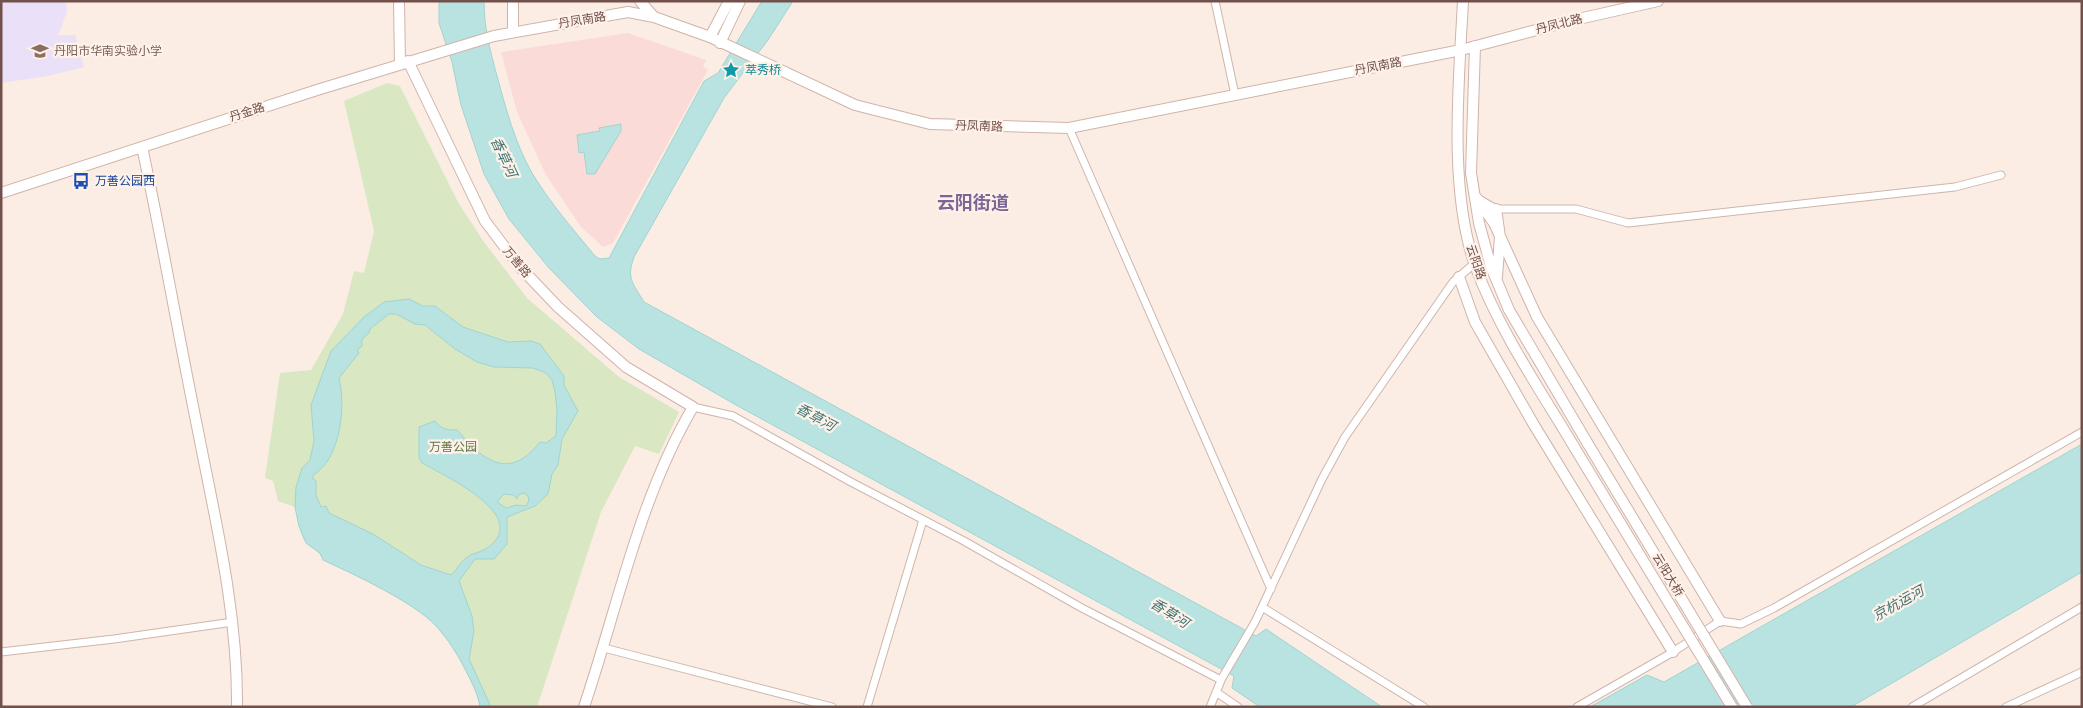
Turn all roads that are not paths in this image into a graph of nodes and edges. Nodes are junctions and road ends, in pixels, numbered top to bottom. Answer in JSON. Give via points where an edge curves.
{"nodes":[{"id":1,"x":399,"y":1,"type":"edge"},
{"id":2,"x":513,"y":1,"type":"edge"},
{"id":3,"x":640,"y":1,"type":"edge"},
{"id":4,"x":729,"y":1,"type":"edge"},
{"id":5,"x":740,"y":1,"type":"edge"},
{"id":6,"x":1215,"y":1,"type":"edge"},
{"id":7,"x":1463,"y":1,"type":"edge"},
{"id":8,"x":1658,"y":1,"type":"edge"},
{"id":9,"x":654,"y":17,"type":"junction"},
{"id":10,"x":513,"y":31,"type":"junction"},
{"id":11,"x":494,"y":36,"type":"joint"},
{"id":12,"x":710,"y":37,"type":"junction"},
{"id":13,"x":720,"y":43,"type":"junction"},
{"id":14,"x":1475,"y":46,"type":"junction"},
{"id":15,"x":1461,"y":50,"type":"junction"},
{"id":16,"x":404,"y":63,"type":"junction"},
{"id":17,"x":1235,"y":95,"type":"junction"},
{"id":18,"x":1070,"y":128,"type":"junction"},
{"id":19,"x":142,"y":146,"type":"junction"},
{"id":20,"x":2001,"y":175,"type":"dead end"},
{"id":21,"x":1,"y":193,"type":"edge"},
{"id":22,"x":1474,"y":196,"type":"junction"},
{"id":23,"x":1496,"y":209,"type":"junction"},
{"id":24,"x":1500,"y":237,"type":"junction"},
{"id":25,"x":1475,"y":263,"type":"junction"},
{"id":26,"x":1458,"y":277,"type":"junction"},
{"id":27,"x":1496,"y":280,"type":"junction"},
{"id":28,"x":692,"y":407,"type":"junction"},
{"id":29,"x":2082,"y":432,"type":"edge"},
{"id":30,"x":1588,"y":444,"type":"joint"},
{"id":31,"x":1576,"y":450,"type":"joint"},
{"id":32,"x":923,"y":520,"type":"junction"},
{"id":33,"x":1271,"y":589,"type":"junction"},
{"id":34,"x":2082,"y":606,"type":"edge"},
{"id":35,"x":1262,"y":607,"type":"junction"},
{"id":36,"x":1720,"y":621,"type":"junction"},
{"id":37,"x":233,"y":622,"type":"junction"},
{"id":38,"x":604,"y":648,"type":"junction"},
{"id":39,"x":1,"y":652,"type":"edge"},
{"id":40,"x":1673,"y":652,"type":"junction"},
{"id":41,"x":2082,"y":672,"type":"edge"},
{"id":42,"x":1221,"y":679,"type":"junction"},
{"id":43,"x":1216,"y":692,"type":"junction"},
{"id":44,"x":237,"y":707,"type":"edge"},
{"id":45,"x":584,"y":707,"type":"edge"},
{"id":46,"x":832,"y":707,"type":"edge"},
{"id":47,"x":867,"y":707,"type":"edge"},
{"id":48,"x":1210,"y":707,"type":"edge"},
{"id":49,"x":1238,"y":707,"type":"edge"},
{"id":50,"x":1424,"y":707,"type":"edge"},
{"id":51,"x":1577,"y":707,"type":"edge"},
{"id":52,"x":1732,"y":707,"type":"edge"},
{"id":53,"x":1747,"y":707,"type":"edge"},
{"id":54,"x":1912,"y":707,"type":"edge"},
{"id":55,"x":2006,"y":707,"type":"edge"}],
"edges":[{"from":1,"to":16,"type":"street","name":"万善路"},
{"from":2,"to":10,"type":"street"},
{"from":3,"to":9,"type":"street"},
{"from":4,"to":12,"type":"street"},
{"from":5,"to":13,"type":"street"},
{"from":6,"to":17,"type":"street"},
{"from":7,"to":15,"type":"street","name":"云阳路"},
{"from":8,"to":14,"type":"street","name":"丹凤北路"},
{"from":9,"to":10,"type":"street","name":"丹凤南路","via":[[628,12]]},
{"from":9,"to":12,"type":"street","name":"丹凤南路"},
{"from":10,"to":11,"type":"street","name":"丹凤南路"},
{"from":11,"to":16,"type":"street","name":"丹金路"},
{"from":12,"to":13,"type":"street","name":"丹凤南路"},
{"from":13,"to":18,"type":"street","name":"丹凤南路","via":[[855,105],[930,124]]},
{"from":14,"to":15,"type":"street","name":"丹凤北路"},
{"from":14,"to":22,"type":"street","name":"云阳路","via":[[1471,173]]},
{"from":15,"to":17,"type":"street","name":"丹凤南路"},
{"from":15,"to":25,"type":"street","name":"云阳路","via":[[1458,156],[1461,207]]},
{"from":16,"to":19,"type":"street","name":"丹金路"},
{"from":16,"to":28,"type":"street","name":"万善路","via":[[485,221],[519,266],[626,367]]},
{"from":17,"to":18,"type":"street","name":"丹凤南路"},
{"from":18,"to":33,"type":"street"},
{"from":19,"to":21,"type":"street","name":"丹金路"},
{"from":19,"to":37,"type":"street"},
{"from":20,"to":23,"type":"street","via":[[1955,187],[1628,223],[1576,209]]},
{"from":22,"to":23,"type":"street"},
{"from":22,"to":24,"type":"street"},
{"from":22,"to":27,"type":"street","name":"云阳路","via":[[1478,223]]},
{"from":23,"to":24,"type":"street"},
{"from":24,"to":27,"type":"street"},
{"from":24,"to":36,"type":"street","via":[[1537,317]]},
{"from":25,"to":26,"type":"street"},
{"from":25,"to":31,"type":"street","name":"云阳路","via":[[1505,331]]},
{"from":26,"to":33,"type":"street","via":[[1345,437]]},
{"from":26,"to":40,"type":"street","via":[[1475,322],[1534,425]]},
{"from":27,"to":30,"type":"street","name":"云阳路","via":[[1509,310]]},
{"from":28,"to":32,"type":"street","via":[[733,416]]},
{"from":28,"to":38,"type":"street","via":[[656,480]]},
{"from":29,"to":36,"type":"street","via":[[1774,608],[1741,624]]},
{"from":30,"to":53,"type":"street","name":"云阳大桥","bridge":true},
{"from":31,"to":52,"type":"street","name":"云阳大桥","bridge":true},
{"from":32,"to":42,"type":"street"},
{"from":32,"to":47,"type":"street"},
{"from":33,"to":35,"type":"street"},
{"from":34,"to":54,"type":"street"},
{"from":35,"to":42,"type":"street"},
{"from":35,"to":50,"type":"street"},
{"from":36,"to":40,"type":"street"},
{"from":37,"to":39,"type":"street"},
{"from":37,"to":44,"type":"street"},
{"from":38,"to":45,"type":"street"},
{"from":38,"to":46,"type":"street"},
{"from":40,"to":51,"type":"street"},
{"from":41,"to":55,"type":"street"},
{"from":42,"to":43,"type":"street"},
{"from":43,"to":48,"type":"street"},
{"from":43,"to":49,"type":"street"}]}
